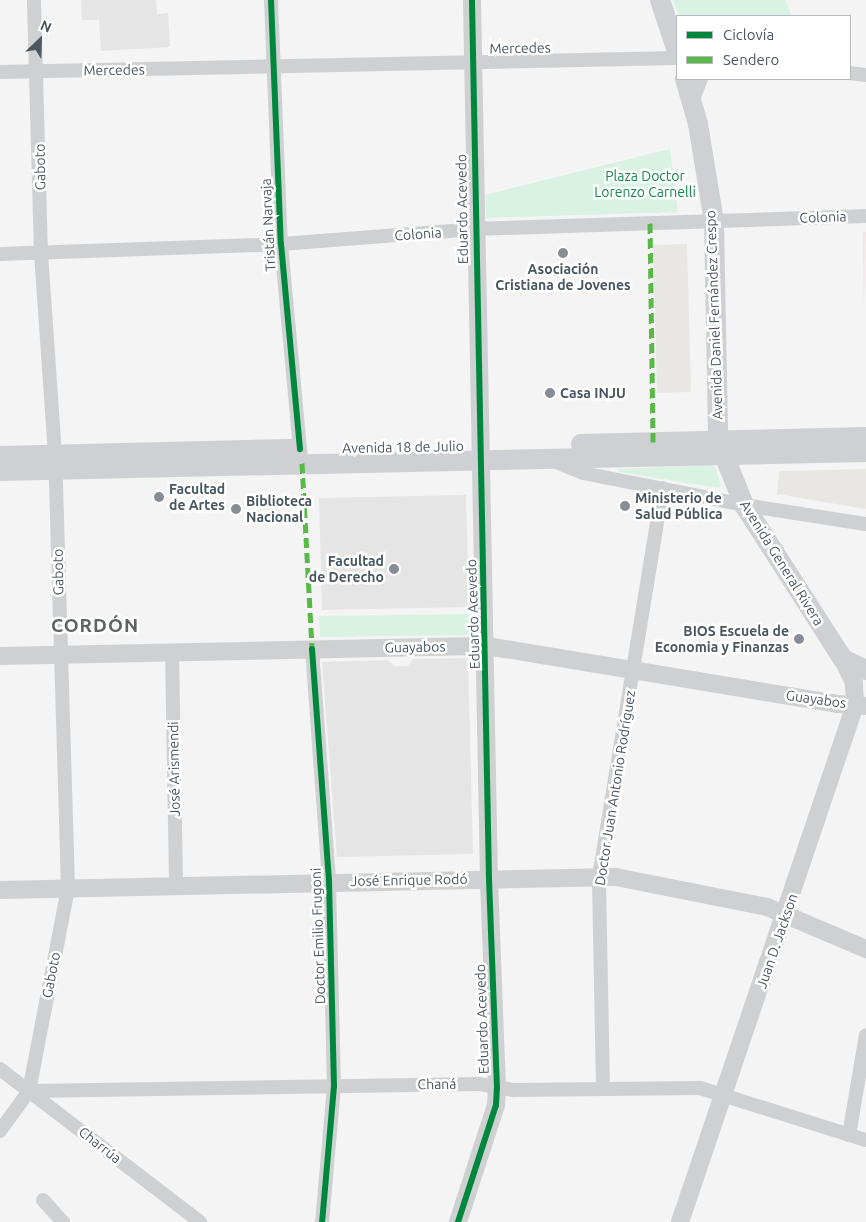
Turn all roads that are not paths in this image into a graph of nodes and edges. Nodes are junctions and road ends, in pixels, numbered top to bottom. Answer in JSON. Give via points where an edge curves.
{"nodes":[{"id":1,"x":34,"y":0,"type":"edge"},
{"id":2,"x":271,"y":0,"type":"edge"},
{"id":3,"x":472,"y":0,"type":"edge"},
{"id":4,"x":660,"y":0,"type":"edge"},
{"id":5,"x":676,"y":48,"type":"edge"},
{"id":6,"x":676,"y":58,"type":"edge"},
{"id":7,"x":472,"y":61,"type":"junction"},
{"id":8,"x":274,"y":66,"type":"junction"},
{"id":9,"x":0,"y":72,"type":"edge"},
{"id":10,"x":38,"y":72,"type":"junction"},
{"id":11,"x":851,"y":73,"type":"edge"},
{"id":12,"x":866,"y":74,"type":"edge"},
{"id":13,"x":685,"y":80,"type":"edge"},
{"id":14,"x":701,"y":80,"type":"edge"},
{"id":15,"x":692,"y":102,"type":"junction"},
{"id":16,"x":866,"y":216,"type":"edge"},
{"id":17,"x":714,"y":222,"type":"junction"},
{"id":18,"x":474,"y":229,"type":"junction"},
{"id":19,"x":281,"y":244,"type":"junction"},
{"id":20,"x":0,"y":254,"type":"edge"},
{"id":21,"x":41,"y":254,"type":"junction"},
{"id":22,"x":866,"y":437,"type":"edge"},
{"id":23,"x":721,"y":447,"type":"junction"},
{"id":24,"x":866,"y":452,"type":"edge"},
{"id":25,"x":481,"y":453,"type":"junction"},
{"id":26,"x":0,"y":456,"type":"edge"},
{"id":27,"x":301,"y":456,"type":"junction"},
{"id":28,"x":548,"y":458,"type":"junction"},
{"id":29,"x":55,"y":462,"type":"junction"},
{"id":30,"x":0,"y":471,"type":"edge"},
{"id":31,"x":663,"y":488,"type":"junction"},
{"id":32,"x":744,"y":505,"type":"junction"},
{"id":33,"x":866,"y":524,"type":"edge"},
{"id":34,"x":487,"y":646,"type":"junction"},
{"id":35,"x":312,"y":649,"type":"junction"},
{"id":36,"x":172,"y":652,"type":"junction"},
{"id":37,"x":60,"y":655,"type":"junction"},
{"id":38,"x":0,"y":656,"type":"edge"},
{"id":39,"x":843,"y":660,"type":"junction"},
{"id":40,"x":633,"y":670,"type":"junction"},
{"id":41,"x":866,"y":670,"type":"edge"},
{"id":42,"x":860,"y":705,"type":"edge"},
{"id":43,"x":600,"y":877,"type":"junction"},
{"id":44,"x":489,"y":879,"type":"junction"},
{"id":45,"x":329,"y":882,"type":"junction"},
{"id":46,"x":176,"y":886,"type":"junction"},
{"id":47,"x":68,"y":888,"type":"junction"},
{"id":48,"x":0,"y":890,"type":"edge"},
{"id":49,"x":787,"y":914,"type":"junction"},
{"id":50,"x":866,"y":949,"type":"edge"},
{"id":51,"x":866,"y":1035,"type":"edge"},
{"id":52,"x":0,"y":1069,"type":"edge"},
{"id":53,"x":334,"y":1086,"type":"junction"},
{"id":54,"x":498,"y":1088,"type":"junction"},
{"id":55,"x":604,"y":1090,"type":"junction"},
{"id":56,"x":29,"y":1091,"type":"junction"},
{"id":57,"x":723,"y":1095,"type":"junction"},
{"id":58,"x":0,"y":1131,"type":"edge"},
{"id":59,"x":849,"y":1135,"type":"junction"},
{"id":60,"x":866,"y":1140,"type":"edge"},
{"id":61,"x":43,"y":1200,"type":"dead end"},
{"id":62,"x":63,"y":1222,"type":"edge"},
{"id":63,"x":200,"y":1222,"type":"edge"},
{"id":64,"x":322,"y":1222,"type":"edge"},
{"id":65,"x":458,"y":1222,"type":"edge"},
{"id":66,"x":680,"y":1222,"type":"edge"}],
"edges":[{"from":1,"to":10,"type":"street","name":"Gaboto"},
{"from":2,"to":8,"type":"street","name":"Tristán Narvaja"},
{"from":3,"to":7,"type":"street","name":"Eduardo Acevedo"},
{"from":4,"to":5,"type":"main road"},
{"from":6,"to":7,"type":"street","name":"Mercedes"},
{"from":7,"to":8,"type":"street","name":"Mercedes"},
{"from":7,"to":18,"type":"street","name":"Eduardo Acevedo"},
{"from":8,"to":10,"type":"street","name":"Mercedes"},
{"from":8,"to":19,"type":"street","name":"Tristán Narvaja"},
{"from":9,"to":10,"type":"street","name":"Mercedes"},
{"from":10,"to":21,"type":"street","name":"Gaboto"},
{"from":11,"to":12,"type":"street"},
{"from":13,"to":15,"type":"main road","name":"Avenida Daniel Fernández Crespo"},
{"from":14,"to":15,"type":"street"},
{"from":15,"to":17,"type":"main road","name":"Avenida Daniel Fernández Crespo"},
{"from":16,"to":17,"type":"street","name":"Colonia"},
{"from":17,"to":18,"type":"street","name":"Colonia"},
{"from":17,"to":23,"type":"main road","name":"Avenida Daniel Fernández Crespo"},
{"from":18,"to":19,"type":"street","name":"Colonia"},
{"from":18,"to":25,"type":"street","name":"Eduardo Acevedo"},
{"from":19,"to":21,"type":"street","name":"Colonia"},
{"from":19,"to":27,"type":"street","name":"Tristán Narvaja"},
{"from":20,"to":21,"type":"street","name":"Colonia"},
{"from":21,"to":29,"type":"street","name":"Gaboto"},
{"from":22,"to":23,"type":"main road","name":"Avenida 18 de Julio"},
{"from":23,"to":24,"type":"main road","name":"Avenida 18 de Julio"},
{"from":23,"to":25,"type":"main road","name":"Avenida 18 de Julio"},
{"from":23,"to":28,"type":"main road","name":"Avenida 18 de Julio"},
{"from":23,"to":32,"type":"main road","name":"Avenida General Rivera"},
{"from":25,"to":27,"type":"main road","name":"Avenida 18 de Julio"},
{"from":25,"to":28,"type":"main road","name":"Avenida 18 de Julio"},
{"from":25,"to":34,"type":"street","name":"Eduardo Acevedo"},
{"from":26,"to":29,"type":"main road","name":"Avenida 18 de Julio"},
{"from":27,"to":29,"type":"main road","name":"Avenida 18 de Julio"},
{"from":28,"to":31,"type":"street","name":"Avenida 18 de Julio","via":[[583,473]]},
{"from":29,"to":30,"type":"main road","name":"Avenida 18 de Julio"},
{"from":29,"to":37,"type":"street","name":"Gaboto"},
{"from":31,"to":32,"type":"street","name":"Avenida 18 de Julio"},
{"from":31,"to":40,"type":"street","name":"Doctor Juan Antonio Rodríguez"},
{"from":32,"to":33,"type":"street","name":"Avenida 18 de Julio"},
{"from":32,"to":39,"type":"main road","name":"Avenida General Rivera"},
{"from":34,"to":35,"type":"street","name":"Guayabos"},
{"from":34,"to":40,"type":"street","name":"Guayabos"},
{"from":34,"to":44,"type":"street","name":"Eduardo Acevedo"},
{"from":35,"to":36,"type":"street","name":"Guayabos"},
{"from":35,"to":45,"type":"street","name":"Doctor Emilio Frugoni"},
{"from":36,"to":37,"type":"street","name":"Guayabos"},
{"from":36,"to":46,"type":"street","name":"José Arismendi"},
{"from":37,"to":38,"type":"street","name":"Guayabos"},
{"from":37,"to":47,"type":"street","name":"Gaboto"},
{"from":39,"to":41,"type":"main road"},
{"from":39,"to":42,"type":"street","name":"Juan D. Jackson"},
{"from":40,"to":42,"type":"street","name":"Guayabos"},
{"from":40,"to":43,"type":"street","name":"Doctor Juan Antonio Rodríguez"},
{"from":42,"to":49,"type":"street","name":"Juan D. Jackson"},
{"from":43,"to":44,"type":"street","name":"José Enrique Rodó"},
{"from":43,"to":49,"type":"street","name":"José Enrique Rodó","via":[[641,881]]},
{"from":43,"to":55,"type":"street","name":"Doctor Juan Antonio Rodríguez"},
{"from":44,"to":45,"type":"street","name":"José Enrique Rodó"},
{"from":44,"to":54,"type":"street","name":"Eduardo Acevedo"},
{"from":45,"to":46,"type":"street","name":"José Enrique Rodó"},
{"from":45,"to":53,"type":"street","name":"Doctor Emilio Frugoni"},
{"from":46,"to":47,"type":"street","name":"José Enrique Rodó"},
{"from":47,"to":48,"type":"street","name":"José Enrique Rodó"},
{"from":47,"to":56,"type":"street","name":"Gaboto"},
{"from":49,"to":50,"type":"street","name":"José Enrique Rodó"},
{"from":49,"to":57,"type":"street","name":"Juan D. Jackson"},
{"from":51,"to":59,"type":"street"},
{"from":52,"to":56,"type":"street","name":"Charrúa"},
{"from":53,"to":54,"type":"street","name":"Chaná","via":[[479,1084]]},
{"from":53,"to":56,"type":"street","name":"Chaná"},
{"from":53,"to":64,"type":"street","name":"Doctor Emilio Frugoni"},
{"from":54,"to":55,"type":"street","name":"Chaná"},
{"from":54,"to":65,"type":"street","name":"Eduardo Acevedo","via":[[496,1105]]},
{"from":55,"to":57,"type":"street","name":"Chaná","via":[[700,1088]]},
{"from":56,"to":58,"type":"street","name":"Gaboto"},
{"from":56,"to":63,"type":"street","name":"Charrúa"},
{"from":57,"to":59,"type":"street","name":"Chaná"},
{"from":57,"to":66,"type":"street","name":"Juan D. Jackson"},
{"from":59,"to":60,"type":"street","name":"Chaná"},
{"from":61,"to":62,"type":"street"}]}
